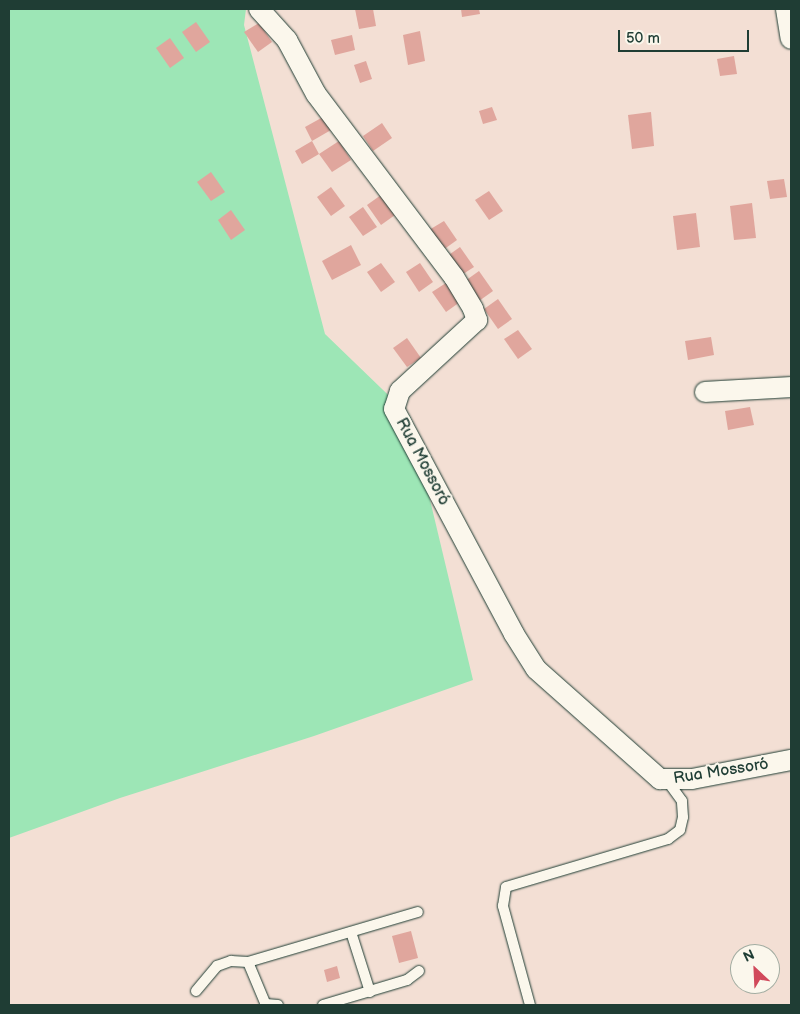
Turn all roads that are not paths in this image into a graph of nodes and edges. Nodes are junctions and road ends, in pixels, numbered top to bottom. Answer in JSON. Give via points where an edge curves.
{"nodes":[{"id":1,"x":259,"y":9,"type":"edge"},
{"id":2,"x":786,"y":9,"type":"edge"},
{"id":3,"x":791,"y":40,"type":"edge"},
{"id":4,"x":791,"y":387,"type":"edge"},
{"id":5,"x":705,"y":392,"type":"dead end"},
{"id":6,"x":791,"y":760,"type":"edge"},
{"id":7,"x":667,"y":780,"type":"junction"},
{"id":8,"x":418,"y":912,"type":"dead end"},
{"id":9,"x":351,"y":932,"type":"junction"},
{"id":10,"x":248,"y":962,"type":"junction"},
{"id":11,"x":419,"y":971,"type":"dead end"},
{"id":12,"x":196,"y":990,"type":"dead end"},
{"id":13,"x":370,"y":992,"type":"junction"},
{"id":14,"x":266,"y":1005,"type":"edge"},
{"id":15,"x":278,"y":1005,"type":"edge"},
{"id":16,"x":323,"y":1005,"type":"edge"},
{"id":17,"x":530,"y":1005,"type":"edge"}],
"edges":[{"from":1,"to":7,"type":"street","name":"Rua Mossoró","via":[[287,40],[332,116],[454,277],[477,320],[400,391],[395,399],[397,418],[536,669],[660,779]]},
{"from":2,"to":3,"type":"street"},
{"from":4,"to":5,"type":"street"},
{"from":6,"to":7,"type":"street","name":"Rua Mossoró","via":[[692,779]]},
{"from":7,"to":17,"type":"lane","via":[[682,801],[683,817],[680,830],[668,840],[506,887],[503,906]]},
{"from":8,"to":9,"type":"lane"},
{"from":9,"to":10,"type":"lane"},
{"from":9,"to":13,"type":"lane"},
{"from":10,"to":12,"type":"lane","via":[[231,961],[217,966]]},
{"from":10,"to":14,"type":"lane"},
{"from":11,"to":13,"type":"lane","via":[[408,980]]},
{"from":13,"to":16,"type":"lane"},
{"from":14,"to":15,"type":"lane"}]}
